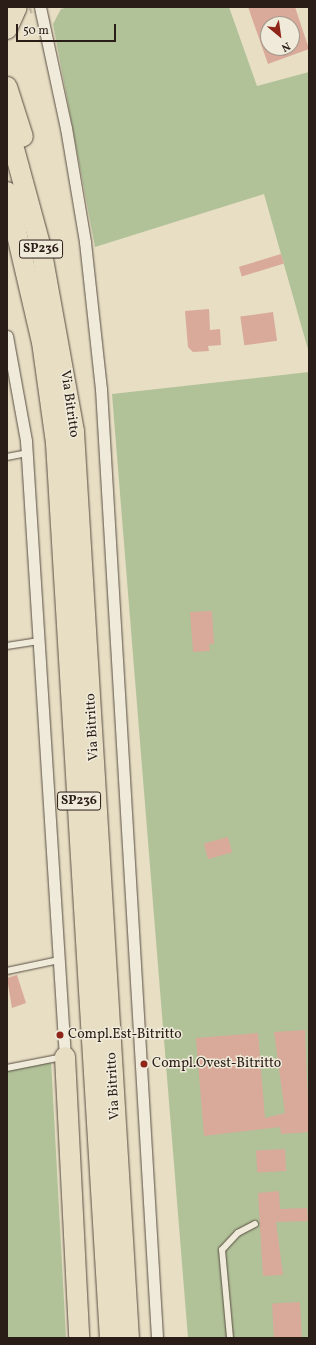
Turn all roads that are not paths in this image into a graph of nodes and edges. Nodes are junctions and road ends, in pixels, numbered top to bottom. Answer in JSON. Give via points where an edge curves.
{"nodes":[{"id":1,"x":17,"y":7,"type":"edge"},
{"id":2,"x":40,"y":7,"type":"edge"},
{"id":3,"x":7,"y":29,"type":"edge"},
{"id":4,"x":7,"y":87,"type":"edge"},
{"id":5,"x":7,"y":123,"type":"edge"},
{"id":6,"x":7,"y":192,"type":"edge"},
{"id":7,"x":7,"y":224,"type":"edge"},
{"id":8,"x":26,"y":266,"type":"junction"},
{"id":9,"x":7,"y":336,"type":"edge"},
{"id":10,"x":65,"y":376,"type":"junction"},
{"id":11,"x":27,"y":453,"type":"junction"},
{"id":12,"x":7,"y":457,"type":"edge"},
{"id":13,"x":39,"y":641,"type":"junction"},
{"id":14,"x":7,"y":646,"type":"edge"},
{"id":15,"x":59,"y":960,"type":"junction"},
{"id":16,"x":7,"y":971,"type":"edge"},
{"id":17,"x":65,"y":1057,"type":"junction"},
{"id":18,"x":7,"y":1068,"type":"edge"},
{"id":19,"x":255,"y":1224,"type":"dead end"},
{"id":20,"x":79,"y":1338,"type":"edge"},
{"id":21,"x":110,"y":1338,"type":"edge"},
{"id":22,"x":129,"y":1338,"type":"edge"},
{"id":23,"x":157,"y":1338,"type":"edge"},
{"id":24,"x":230,"y":1338,"type":"edge"}],
"edges":[{"from":1,"to":3,"type":"highway"},
{"from":2,"to":23,"type":"street","via":[[66,128],[82,227],[101,389]]},
{"from":4,"to":10,"type":"highway","via":[[29,157],[56,264],[63,302]]},
{"from":5,"to":10,"type":"highway","name":"Via Bitritto","number":"SP236","via":[[39,241]]},
{"from":6,"to":8,"type":"highway","name":"Via Bitritto","number":"SP236"},
{"from":7,"to":8,"type":"highway"},
{"from":8,"to":21,"type":"highway","name":"Via Bitritto","number":"SP236","via":[[42,342],[60,489]]},
{"from":9,"to":11,"type":"street"},
{"from":10,"to":22,"type":"highway","name":"Via Bitritto","number":"SP236","via":[[79,484]]},
{"from":11,"to":12,"type":"lane"},
{"from":11,"to":13,"type":"street"},
{"from":13,"to":14,"type":"lane"},
{"from":13,"to":15,"type":"street"},
{"from":15,"to":16,"type":"lane"},
{"from":15,"to":17,"type":"street"},
{"from":17,"to":18,"type":"lane"},
{"from":17,"to":20,"type":"highway"},
{"from":19,"to":24,"type":"lane","via":[[238,1233],[222,1250]]}]}
